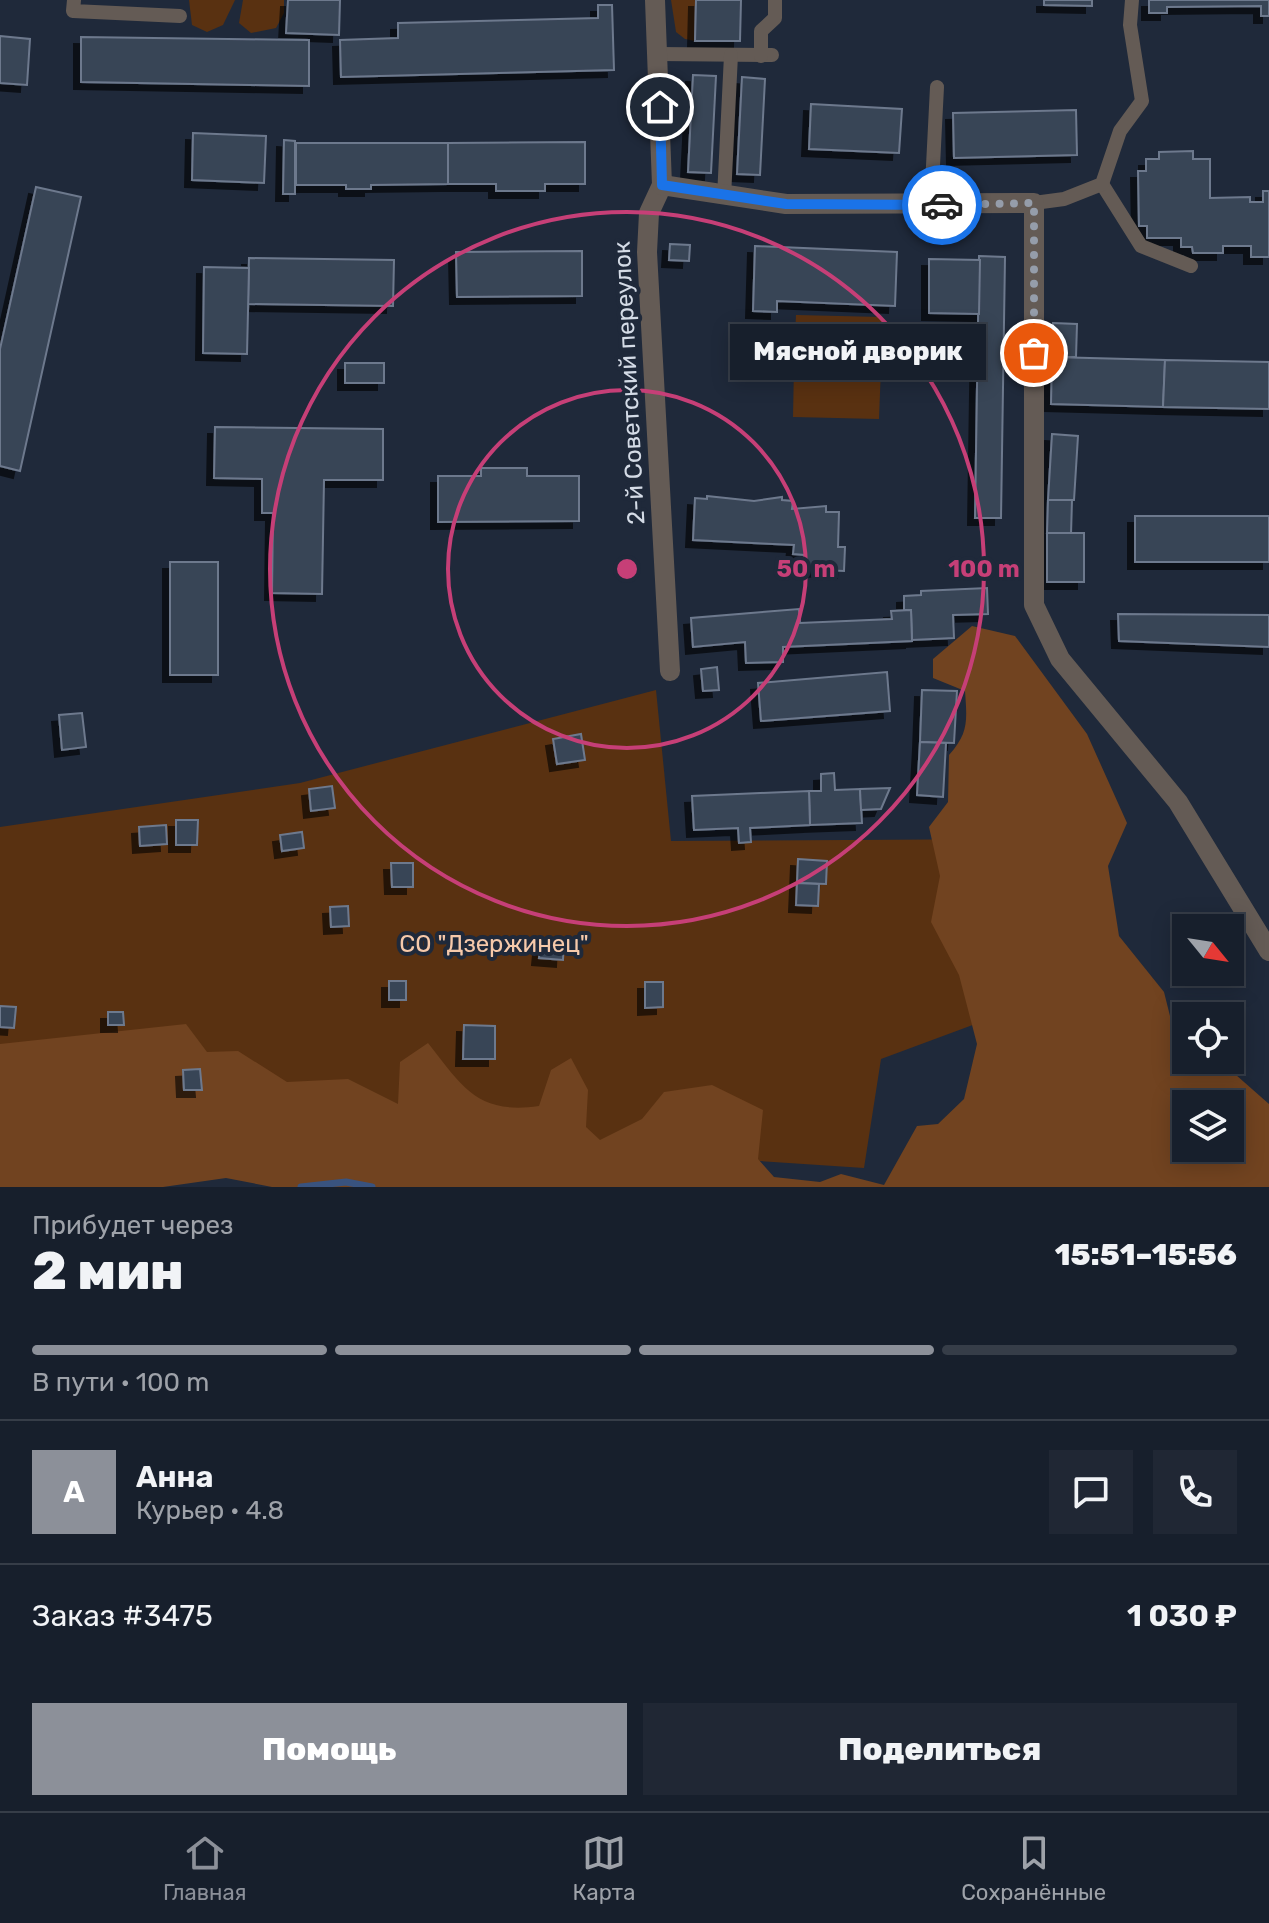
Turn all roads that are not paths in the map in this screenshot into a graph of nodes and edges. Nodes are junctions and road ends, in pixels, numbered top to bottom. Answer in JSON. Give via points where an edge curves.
{"nodes":[{"id":1,"x":74,"y":0,"type":"edge"},
{"id":2,"x":174,"y":0,"type":"edge"},
{"id":3,"x":655,"y":0,"type":"edge"},
{"id":4,"x":775,"y":0,"type":"edge"},
{"id":5,"x":1132,"y":0,"type":"edge"},
{"id":6,"x":659,"y":54,"type":"junction"},
{"id":7,"x":731,"y":55,"type":"junction"},
{"id":8,"x":937,"y":87,"type":"dead end"},
{"id":9,"x":1102,"y":184,"type":"junction"},
{"id":10,"x":662,"y":185,"type":"junction"},
{"id":11,"x":724,"y":197,"type":"junction"},
{"id":12,"x":1034,"y":203,"type":"junction"},
{"id":13,"x":931,"y":205,"type":"junction"},
{"id":14,"x":1191,"y":266,"type":"dead end"},
{"id":15,"x":670,"y":671,"type":"dead end"},
{"id":16,"x":1269,"y":951,"type":"edge"}],
"edges":[{"from":1,"to":2,"type":"lane","via":[[73,11],[176,16]]},
{"from":3,"to":6,"type":"street","name":"2-й Советский переулок"},
{"from":4,"to":7,"type":"lane","via":[[775,18],[761,31],[766,56]]},
{"from":5,"to":9,"type":"lane","via":[[1130,25],[1142,101],[1120,131]]},
{"from":6,"to":7,"type":"lane"},
{"from":6,"to":10,"type":"street","name":"2-й Советский переулок"},
{"from":7,"to":11,"type":"lane"},
{"from":8,"to":13,"type":"lane"},
{"from":9,"to":12,"type":"lane","via":[[1064,199]]},
{"from":9,"to":14,"type":"lane","via":[[1141,246]]},
{"from":10,"to":11,"type":"street"},
{"from":10,"to":15,"type":"street","name":"2-й Советский переулок","via":[[649,213],[647,252]]},
{"from":11,"to":13,"type":"street","via":[[786,204]]},
{"from":12,"to":13,"type":"street"},
{"from":12,"to":16,"type":"street","via":[[1034,605],[1060,659],[1178,802]]}]}
